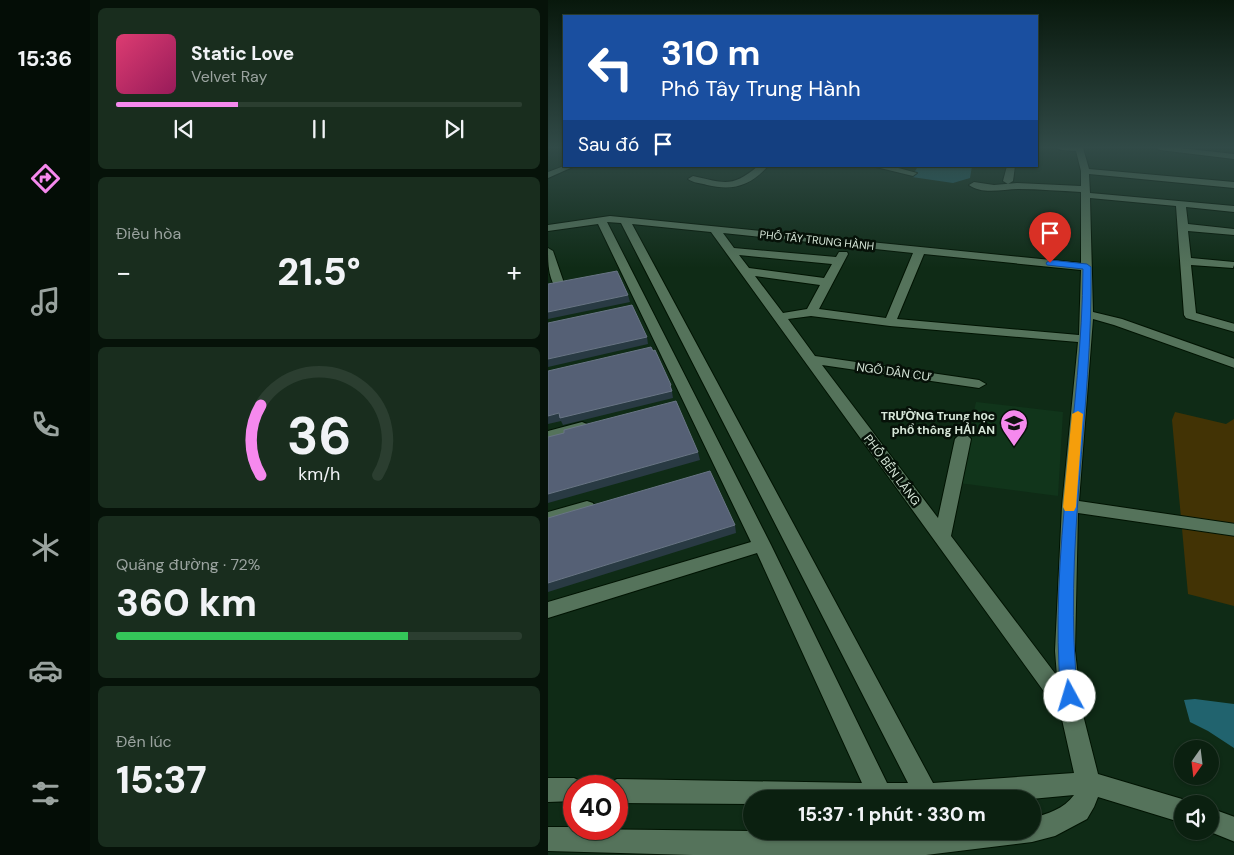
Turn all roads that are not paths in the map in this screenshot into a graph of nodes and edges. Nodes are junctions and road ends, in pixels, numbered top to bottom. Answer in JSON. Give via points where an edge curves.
{"nodes":[{"id":1,"x":1039,"y":188,"type":"edge"},
{"id":2,"x":1085,"y":188,"type":"edge"},
{"id":3,"x":1085,"y":192,"type":"junction"},
{"id":4,"x":1182,"y":205,"type":"junction"},
{"id":5,"x":1234,"y":209,"type":"edge"},
{"id":6,"x":601,"y":220,"type":"junction"},
{"id":7,"x":625,"y":221,"type":"junction"},
{"id":8,"x":1183,"y":227,"type":"junction"},
{"id":9,"x":548,"y":228,"type":"edge"},
{"id":10,"x":714,"y":229,"type":"junction"},
{"id":11,"x":1234,"y":232,"type":"edge"},
{"id":12,"x":848,"y":243,"type":"junction"},
{"id":13,"x":920,"y":250,"type":"junction"},
{"id":14,"x":731,"y":251,"type":"junction"},
{"id":15,"x":548,"y":253,"type":"edge"},
{"id":16,"x":838,"y":261,"type":"junction"},
{"id":17,"x":1186,"y":261,"type":"junction"},
{"id":18,"x":1232,"y":265,"type":"dead end"},
{"id":19,"x":1087,"y":267,"type":"junction"},
{"id":20,"x":745,"y":271,"type":"junction"},
{"id":21,"x":827,"y":282,"type":"junction"},
{"id":22,"x":558,"y":283,"type":"edge"},
{"id":23,"x":811,"y":312,"type":"junction"},
{"id":24,"x":1087,"y":314,"type":"junction"},
{"id":25,"x":779,"y":317,"type":"junction"},
{"id":26,"x":890,"y":322,"type":"junction"},
{"id":27,"x":1234,"y":328,"type":"edge"},
{"id":28,"x":1084,"y":338,"type":"junction"},
{"id":29,"x":809,"y":359,"type":"junction"},
{"id":30,"x":1234,"y":364,"type":"edge"},
{"id":31,"x":979,"y":384,"type":"dead end"},
{"id":32,"x":690,"y":400,"type":"junction"},
{"id":33,"x":671,"y":405,"type":"edge"},
{"id":34,"x":595,"y":424,"type":"edge"},
{"id":35,"x":548,"y":436,"type":"edge"},
{"id":36,"x":963,"y":439,"type":"dead end"},
{"id":37,"x":724,"y":468,"type":"junction"},
{"id":38,"x":705,"y":473,"type":"edge"},
{"id":39,"x":604,"y":502,"type":"edge"},
{"id":40,"x":1070,"y":506,"type":"junction"},
{"id":41,"x":548,"y":518,"type":"edge"},
{"id":42,"x":1234,"y":530,"type":"edge"},
{"id":43,"x":942,"y":538,"type":"junction"},
{"id":44,"x":762,"y":545,"type":"junction"},
{"id":45,"x":548,"y":610,"type":"edge"},
{"id":46,"x":1071,"y":711,"type":"junction"},
{"id":47,"x":1088,"y":783,"type":"junction"},
{"id":48,"x":548,"y":790,"type":"edge"},
{"id":49,"x":563,"y":790,"type":"edge"},
{"id":50,"x":878,"y":790,"type":"edge"},
{"id":51,"x":924,"y":790,"type":"edge"},
{"id":52,"x":1008,"y":790,"type":"edge"},
{"id":53,"x":628,"y":791,"type":"edge"},
{"id":54,"x":743,"y":794,"type":"edge"},
{"id":55,"x":1174,"y":808,"type":"edge"},
{"id":56,"x":1219,"y":824,"type":"edge"},
{"id":57,"x":1041,"y":828,"type":"edge"},
{"id":58,"x":1234,"y":830,"type":"edge"},
{"id":59,"x":548,"y":839,"type":"edge"},
{"id":60,"x":922,"y":840,"type":"edge"},
{"id":61,"x":907,"y":843,"type":"edge"}],
"edges":[{"from":1,"to":3,"type":"street"},
{"from":2,"to":3,"type":"street"},
{"from":3,"to":4,"type":"street"},
{"from":3,"to":19,"type":"street"},
{"from":4,"to":5,"type":"street"},
{"from":4,"to":8,"type":"street"},
{"from":6,"to":7,"type":"street","name":"PHỐ TÂY TRUNG HÀNH"},
{"from":6,"to":9,"type":"street","name":"PHỐ TÂY TRUNG HÀNH"},
{"from":6,"to":32,"type":"street","via":[[638,306]]},
{"from":7,"to":10,"type":"street","name":"PHỐ TÂY TRUNG HÀNH"},
{"from":7,"to":51,"type":"street"},
{"from":8,"to":11,"type":"street"},
{"from":8,"to":17,"type":"street"},
{"from":10,"to":12,"type":"street","name":"PHỐ TÂY TRUNG HÀNH"},
{"from":10,"to":14,"type":"street","name":"PHỐ BẾN LÁNG"},
{"from":12,"to":13,"type":"street","name":"PHỐ TÂY TRUNG HÀNH"},
{"from":12,"to":16,"type":"street"},
{"from":13,"to":19,"type":"street","name":"PHỐ TÂY TRUNG HÀNH"},
{"from":13,"to":26,"type":"street"},
{"from":14,"to":16,"type":"street"},
{"from":14,"to":20,"type":"street","name":"PHỐ BẾN LÁNG"},
{"from":15,"to":22,"type":"street"},
{"from":16,"to":21,"type":"street"},
{"from":17,"to":18,"type":"street"},
{"from":17,"to":27,"type":"street","via":[[1190,315]]},
{"from":19,"to":24,"type":"street"},
{"from":20,"to":21,"type":"street"},
{"from":20,"to":25,"type":"street","name":"PHỐ BẾN LÁNG"},
{"from":21,"to":23,"type":"street"},
{"from":23,"to":25,"type":"street"},
{"from":23,"to":26,"type":"street"},
{"from":24,"to":28,"type":"street"},
{"from":24,"to":30,"type":"street"},
{"from":25,"to":29,"type":"street","name":"PHỐ BẾN LÁNG"},
{"from":26,"to":28,"type":"street"},
{"from":28,"to":40,"type":"street"},
{"from":29,"to":31,"type":"street","name":"NGÕ DÂN CƯ"},
{"from":29,"to":43,"type":"street","name":"PHỐ BẾN LÁNG"},
{"from":32,"to":33,"type":"street"},
{"from":32,"to":37,"type":"street"},
{"from":34,"to":35,"type":"street"},
{"from":36,"to":43,"type":"street"},
{"from":37,"to":38,"type":"street"},
{"from":37,"to":44,"type":"street"},
{"from":39,"to":41,"type":"street"},
{"from":40,"to":42,"type":"street"},
{"from":40,"to":46,"type":"street","via":[[1065,651]]},
{"from":43,"to":46,"type":"street","name":"PHỐ BẾN LÁNG"},
{"from":44,"to":45,"type":"street"},
{"from":44,"to":50,"type":"street"},
{"from":46,"to":47,"type":"street"},
{"from":47,"to":52,"type":"street"},
{"from":47,"to":55,"type":"street"},
{"from":47,"to":57,"type":"street","via":[[1086,798],[1078,810],[1055,824]]},
{"from":48,"to":49,"type":"street"},
{"from":53,"to":54,"type":"street"},
{"from":56,"to":58,"type":"street"},
{"from":59,"to":61,"type":"street"},
{"from":60,"to":61,"type":"street"}]}
